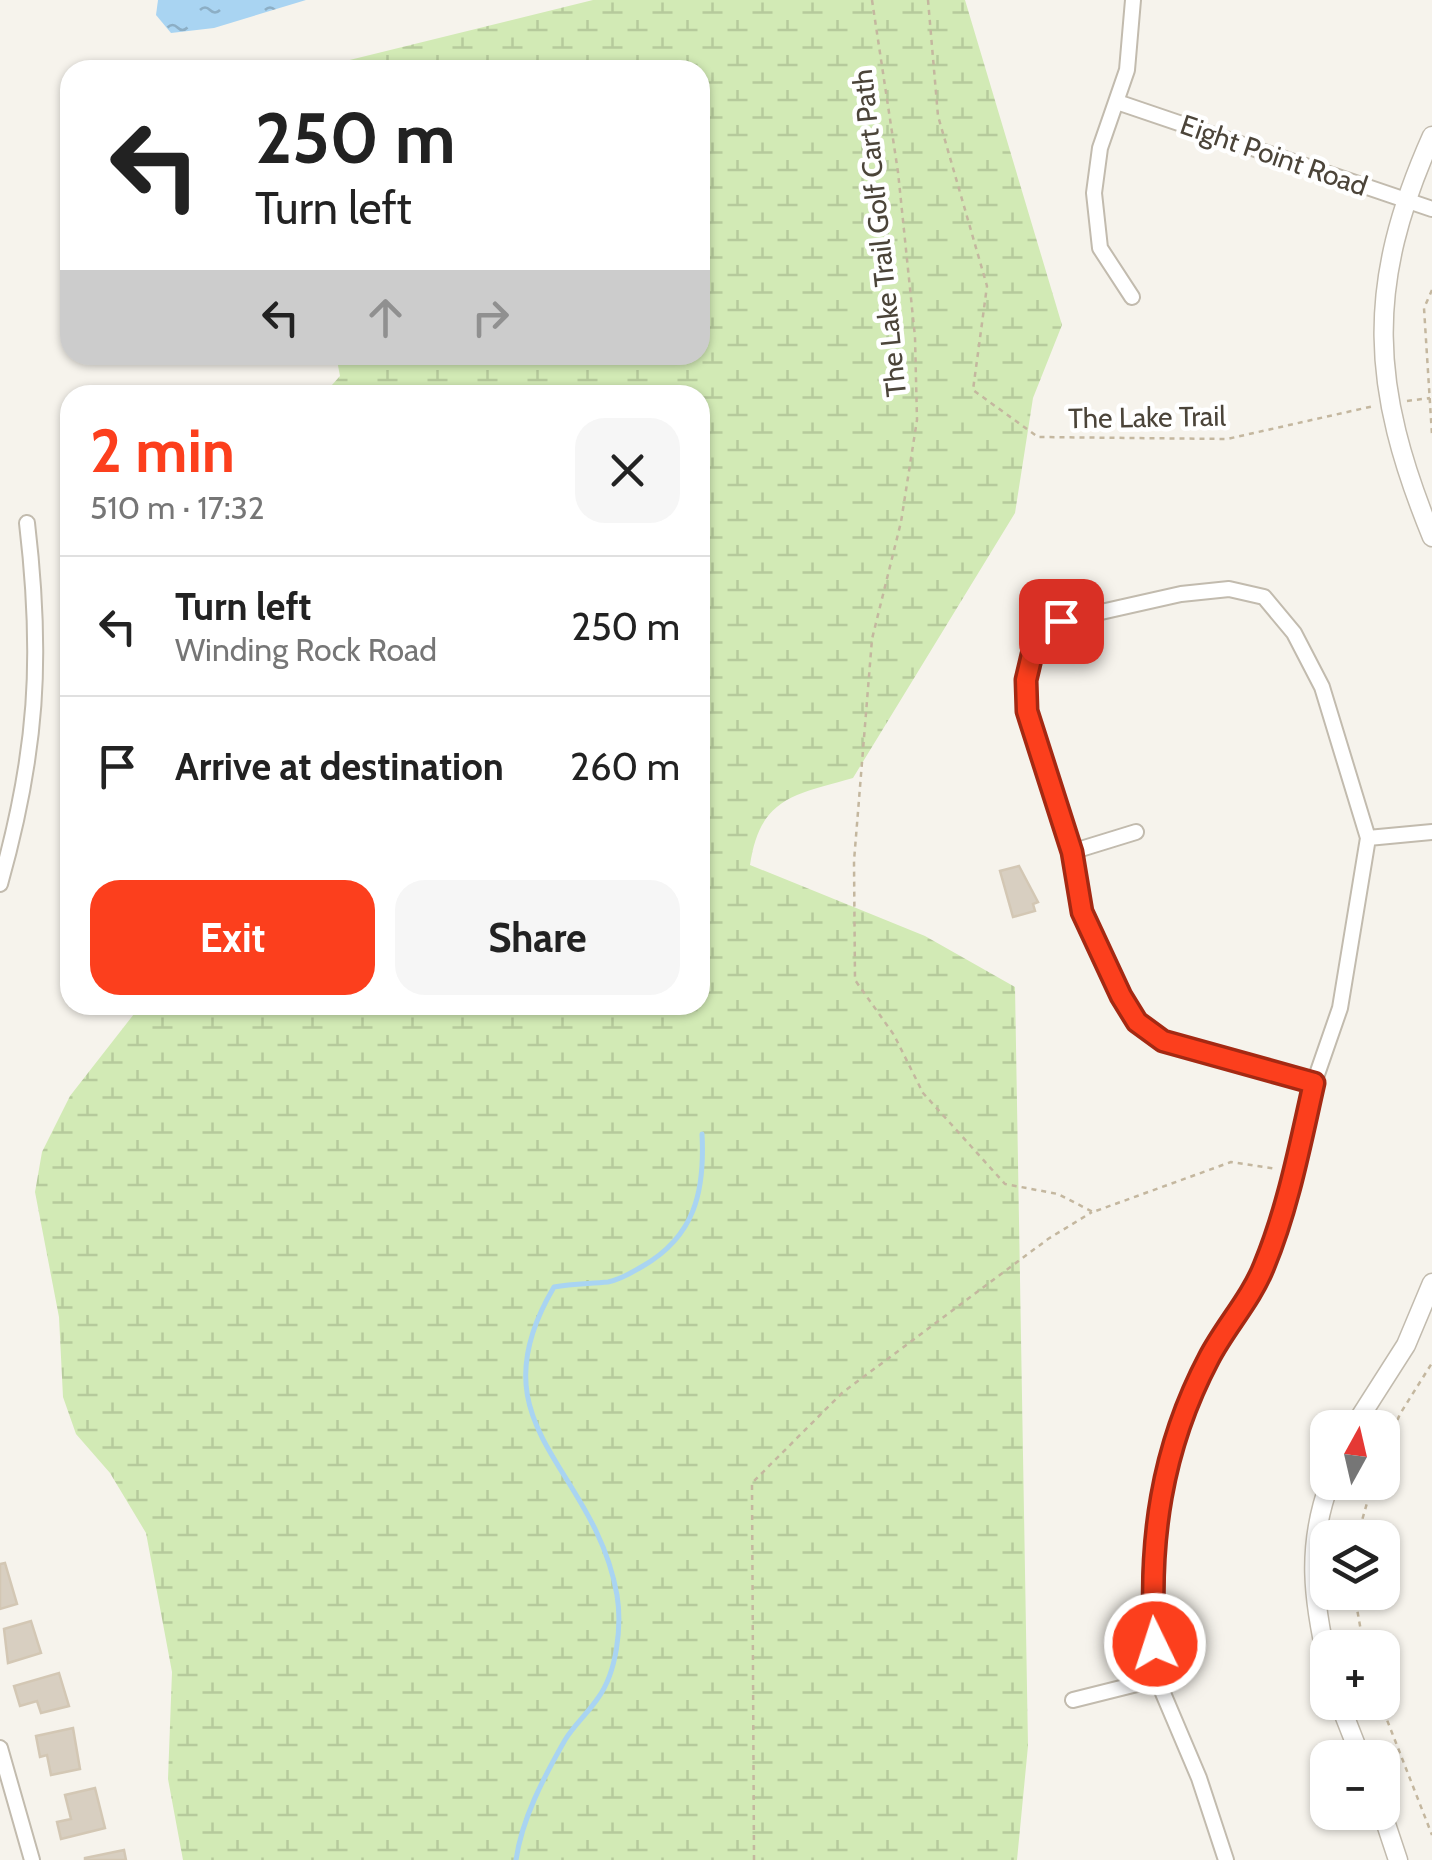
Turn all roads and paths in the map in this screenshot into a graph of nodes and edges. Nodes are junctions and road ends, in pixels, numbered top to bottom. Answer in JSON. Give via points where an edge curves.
{"nodes":[{"id":1,"x":872,"y":0,"type":"edge"},
{"id":2,"x":928,"y":0,"type":"edge"},
{"id":3,"x":1133,"y":0,"type":"edge"},
{"id":4,"x":1116,"y":102,"type":"junction"},
{"id":5,"x":1432,"y":136,"type":"edge"},
{"id":6,"x":1404,"y":198,"type":"junction"},
{"id":7,"x":1432,"y":209,"type":"edge"},
{"id":8,"x":1432,"y":290,"type":"edge"},
{"id":9,"x":1132,"y":297,"type":"dead end"},
{"id":10,"x":1430,"y":398,"type":"edge"},
{"id":11,"x":1389,"y":404,"type":"junction"},
{"id":12,"x":1432,"y":435,"type":"edge"},
{"id":13,"x":27,"y":523,"type":"dead end"},
{"id":14,"x":1432,"y":537,"type":"edge"},
{"id":15,"x":0,"y":821,"type":"edge"},
{"id":16,"x":17,"y":824,"type":"junction"},
{"id":17,"x":1136,"y":832,"type":"dead end"},
{"id":18,"x":1432,"y":832,"type":"edge"},
{"id":19,"x":1368,"y":838,"type":"junction"},
{"id":20,"x":1072,"y":852,"type":"junction"},
{"id":21,"x":0,"y":884,"type":"edge"},
{"id":22,"x":1314,"y":1083,"type":"junction"},
{"id":23,"x":1294,"y":1172,"type":"junction"},
{"id":24,"x":1093,"y":1212,"type":"junction"},
{"id":25,"x":1432,"y":1283,"type":"edge"},
{"id":26,"x":1432,"y":1363,"type":"edge"},
{"id":27,"x":1364,"y":1410,"type":"edge"},
{"id":28,"x":1400,"y":1414,"type":"edge"},
{"id":29,"x":1326,"y":1500,"type":"edge"},
{"id":30,"x":1320,"y":1630,"type":"edge"},
{"id":31,"x":1157,"y":1679,"type":"junction"},
{"id":32,"x":1072,"y":1700,"type":"dead end"},
{"id":33,"x":1387,"y":1720,"type":"edge"},
{"id":34,"x":0,"y":1748,"type":"edge"},
{"id":35,"x":1388,"y":1830,"type":"edge"},
{"id":36,"x":1432,"y":1836,"type":"edge"},
{"id":37,"x":32,"y":1860,"type":"edge"},
{"id":38,"x":754,"y":1860,"type":"edge"},
{"id":39,"x":1226,"y":1860,"type":"edge"},
{"id":40,"x":1398,"y":1860,"type":"edge"}],
"edges":[{"from":1,"to":24,"type":"path","name":"The Lake Trail Golf Cart Path","via":[[898,172],[917,420],[872,639],[854,860],[855,980],[894,1035],[923,1093],[1005,1184],[1058,1194]]},
{"from":2,"to":11,"type":"path","name":"The Lake Trail","via":[[938,116],[987,286],[974,390],[1038,437],[1227,438]]},
{"from":3,"to":4,"type":"street","via":[[1127,70]]},
{"from":4,"to":6,"type":"street","name":"Eight Point Road"},
{"from":4,"to":9,"type":"street","via":[[1094,194],[1100,248]]},
{"from":5,"to":6,"type":"street"},
{"from":6,"to":7,"type":"street","name":"Eight Point Road"},
{"from":6,"to":11,"type":"street","via":[[1388,256],[1383,321]]},
{"from":8,"to":10,"type":"path","via":[[1424,308]]},
{"from":10,"to":11,"type":"path","name":"The Lake Trail"},
{"from":10,"to":12,"type":"path"},
{"from":11,"to":14,"type":"street"},
{"from":13,"to":16,"type":"street","via":[[38,685]]},
{"from":15,"to":16,"type":"street"},
{"from":16,"to":21,"type":"street"},
{"from":17,"to":20,"type":"street"},
{"from":18,"to":19,"type":"street"},
{"from":19,"to":20,"type":"street","via":[[1322,687],[1294,632],[1264,598],[1229,589],[1061,621],[1035,642],[1027,711]]},
{"from":19,"to":22,"type":"street","via":[[1340,1008]]},
{"from":20,"to":22,"type":"street","via":[[1082,912],[1137,1022],[1163,1041],[1200,1054]]},
{"from":22,"to":23,"type":"street"},
{"from":23,"to":24,"type":"path","via":[[1231,1162]]},
{"from":23,"to":31,"type":"street","via":[[1263,1269],[1177,1427],[1150,1574]]},
{"from":24,"to":38,"type":"path","via":[[842,1393],[752,1483]]},
{"from":25,"to":27,"type":"street","via":[[1406,1345]]},
{"from":26,"to":28,"type":"path"},
{"from":29,"to":30,"type":"street","via":[[1312,1560]]},
{"from":31,"to":32,"type":"street"},
{"from":31,"to":39,"type":"street"},
{"from":33,"to":36,"type":"path"},
{"from":34,"to":37,"type":"street"},
{"from":35,"to":40,"type":"street"}]}
